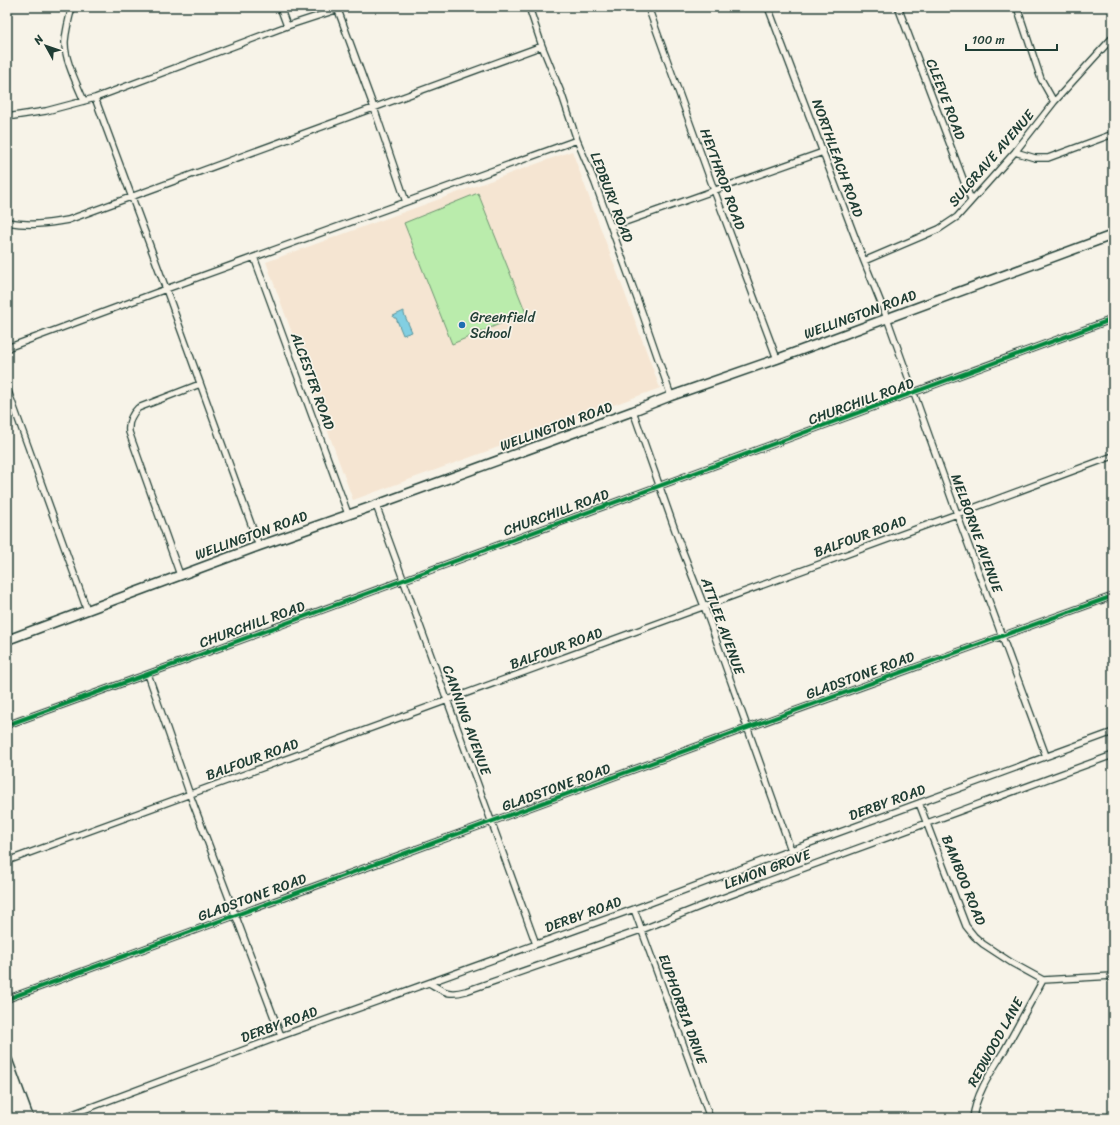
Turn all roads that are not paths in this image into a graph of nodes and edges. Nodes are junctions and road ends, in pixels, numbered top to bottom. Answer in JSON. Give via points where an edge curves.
{"nodes":[{"id":1,"x":72,"y":7,"type":"edge"},
{"id":2,"x":280,"y":7,"type":"edge"},
{"id":3,"x":345,"y":7,"type":"edge"},
{"id":4,"x":529,"y":7,"type":"edge"},
{"id":5,"x":648,"y":7,"type":"edge"},
{"id":6,"x":768,"y":7,"type":"edge"},
{"id":7,"x":898,"y":7,"type":"edge"},
{"id":8,"x":1017,"y":7,"type":"edge"},
{"id":9,"x":338,"y":10,"type":"junction"},
{"id":10,"x":287,"y":26,"type":"junction"},
{"id":11,"x":1113,"y":37,"type":"edge"},
{"id":12,"x":542,"y":46,"type":"junction"},
{"id":13,"x":95,"y":98,"type":"junction"},
{"id":14,"x":84,"y":102,"type":"junction"},
{"id":15,"x":1054,"y":102,"type":"junction"},
{"id":16,"x":374,"y":108,"type":"junction"},
{"id":17,"x":7,"y":117,"type":"edge"},
{"id":18,"x":1113,"y":134,"type":"edge"},
{"id":19,"x":577,"y":140,"type":"junction"},
{"id":20,"x":823,"y":152,"type":"junction"},
{"id":21,"x":1015,"y":152,"type":"junction"},
{"id":22,"x":714,"y":190,"type":"junction"},
{"id":23,"x":132,"y":196,"type":"junction"},
{"id":24,"x":971,"y":200,"type":"junction"},
{"id":25,"x":406,"y":202,"type":"junction"},
{"id":26,"x":7,"y":222,"type":"edge"},
{"id":27,"x":611,"y":226,"type":"junction"},
{"id":28,"x":1113,"y":235,"type":"edge"},
{"id":29,"x":254,"y":256,"type":"junction"},
{"id":30,"x":864,"y":261,"type":"junction"},
{"id":31,"x":166,"y":289,"type":"junction"},
{"id":32,"x":887,"y":318,"type":"junction"},
{"id":33,"x":1113,"y":319,"type":"edge"},
{"id":34,"x":7,"y":348,"type":"edge"},
{"id":35,"x":777,"y":359,"type":"junction"},
{"id":36,"x":200,"y":384,"type":"junction"},
{"id":37,"x":7,"y":388,"type":"edge"},
{"id":38,"x":914,"y":393,"type":"junction"},
{"id":39,"x":671,"y":396,"type":"junction"},
{"id":40,"x":633,"y":412,"type":"junction"},
{"id":41,"x":1113,"y":456,"type":"edge"},
{"id":42,"x":660,"y":486,"type":"junction"},
{"id":43,"x":376,"y":505,"type":"junction"},
{"id":44,"x":348,"y":514,"type":"junction"},
{"id":45,"x":956,"y":514,"type":"junction"},
{"id":46,"x":259,"y":546,"type":"junction"},
{"id":47,"x":180,"y":575,"type":"junction"},
{"id":48,"x":403,"y":580,"type":"junction"},
{"id":49,"x":1113,"y":596,"type":"edge"},
{"id":50,"x":704,"y":606,"type":"junction"},
{"id":51,"x":87,"y":610,"type":"junction"},
{"id":52,"x":1002,"y":636,"type":"junction"},
{"id":53,"x":7,"y":640,"type":"edge"},
{"id":54,"x":148,"y":674,"type":"junction"},
{"id":55,"x":447,"y":701,"type":"junction"},
{"id":56,"x":7,"y":725,"type":"edge"},
{"id":57,"x":747,"y":728,"type":"junction"},
{"id":58,"x":1113,"y":732,"type":"edge"},
{"id":59,"x":1113,"y":755,"type":"edge"},
{"id":60,"x":1046,"y":756,"type":"junction"},
{"id":61,"x":190,"y":795,"type":"junction"},
{"id":62,"x":919,"y":803,"type":"junction"},
{"id":63,"x":492,"y":822,"type":"junction"},
{"id":64,"x":928,"y":823,"type":"junction"},
{"id":65,"x":790,"y":850,"type":"junction"},
{"id":66,"x":7,"y":861,"type":"edge"},
{"id":67,"x":634,"y":909,"type":"junction"},
{"id":68,"x":236,"y":915,"type":"junction"},
{"id":69,"x":641,"y":930,"type":"junction"},
{"id":70,"x":536,"y":944,"type":"junction"},
{"id":71,"x":1113,"y":976,"type":"edge"},
{"id":72,"x":1043,"y":980,"type":"junction"},
{"id":73,"x":429,"y":983,"type":"junction"},
{"id":74,"x":7,"y":999,"type":"edge"},
{"id":75,"x":281,"y":1036,"type":"junction"},
{"id":76,"x":7,"y":1060,"type":"edge"},
{"id":77,"x":7,"y":1088,"type":"edge"},
{"id":78,"x":18,"y":1118,"type":"edge"},
{"id":79,"x":28,"y":1118,"type":"edge"},
{"id":80,"x":62,"y":1118,"type":"edge"},
{"id":81,"x":710,"y":1118,"type":"edge"},
{"id":82,"x":973,"y":1118,"type":"edge"}],
"edges":[{"from":1,"to":14,"type":"street","via":[[66,34],[66,49]]},
{"from":2,"to":10,"type":"street"},
{"from":3,"to":9,"type":"street"},
{"from":4,"to":12,"type":"street","name":"LEDBURY ROAD"},
{"from":5,"to":22,"type":"street","name":"HEYTHROP ROAD"},
{"from":6,"to":20,"type":"street","name":"NORTHLEACH ROAD"},
{"from":7,"to":24,"type":"street","name":"CLEEVE ROAD"},
{"from":8,"to":15,"type":"street","via":[[1041,79]]},
{"from":9,"to":10,"type":"street"},
{"from":9,"to":16,"type":"street"},
{"from":10,"to":13,"type":"street"},
{"from":11,"to":15,"type":"street","name":"SULGRAVE AVENUE"},
{"from":12,"to":16,"type":"street"},
{"from":12,"to":19,"type":"street","name":"LEDBURY ROAD"},
{"from":13,"to":14,"type":"street"},
{"from":13,"to":23,"type":"street"},
{"from":14,"to":17,"type":"street"},
{"from":15,"to":21,"type":"street","name":"SULGRAVE AVENUE"},
{"from":16,"to":23,"type":"street"},
{"from":16,"to":25,"type":"street"},
{"from":18,"to":21,"type":"street","via":[[1048,158],[1035,158]]},
{"from":19,"to":25,"type":"street"},
{"from":19,"to":27,"type":"street","name":"LEDBURY ROAD"},
{"from":20,"to":22,"type":"street"},
{"from":20,"to":30,"type":"street","name":"NORTHLEACH ROAD"},
{"from":21,"to":24,"type":"street","name":"SULGRAVE AVENUE"},
{"from":22,"to":27,"type":"street"},
{"from":22,"to":35,"type":"street","name":"HEYTHROP ROAD"},
{"from":23,"to":26,"type":"street","via":[[68,220],[32,225]]},
{"from":23,"to":31,"type":"street"},
{"from":24,"to":30,"type":"street","name":"SULGRAVE AVENUE","via":[[957,217],[939,229]]},
{"from":25,"to":29,"type":"street"},
{"from":27,"to":39,"type":"street","name":"LEDBURY ROAD"},
{"from":28,"to":32,"type":"main road","name":"WELLINGTON ROAD"},
{"from":29,"to":31,"type":"street"},
{"from":29,"to":44,"type":"street","name":"ALCESTER ROAD"},
{"from":30,"to":32,"type":"street","name":"NORTHLEACH ROAD"},
{"from":31,"to":34,"type":"street"},
{"from":31,"to":36,"type":"street"},
{"from":32,"to":35,"type":"main road","name":"WELLINGTON ROAD"},
{"from":32,"to":38,"type":"street","name":"MELBORNE AVENUE"},
{"from":33,"to":38,"type":"street","name":"CHURCHILL ROAD"},
{"from":35,"to":39,"type":"main road","name":"WELLINGTON ROAD"},
{"from":36,"to":46,"type":"street"},
{"from":36,"to":47,"type":"street","via":[[138,408],[129,426]]},
{"from":37,"to":51,"type":"street"},
{"from":38,"to":42,"type":"street","name":"CHURCHILL ROAD"},
{"from":38,"to":45,"type":"street","name":"MELBORNE AVENUE"},
{"from":39,"to":40,"type":"main road","name":"WELLINGTON ROAD"},
{"from":40,"to":42,"type":"street","name":"ATTLEE AVENUE"},
{"from":40,"to":43,"type":"main road","name":"WELLINGTON ROAD"},
{"from":41,"to":45,"type":"street","name":"BALFOUR ROAD"},
{"from":42,"to":48,"type":"street","name":"CHURCHILL ROAD"},
{"from":42,"to":50,"type":"street","name":"ATTLEE AVENUE"},
{"from":43,"to":44,"type":"main road","name":"WELLINGTON ROAD"},
{"from":43,"to":48,"type":"street","name":"CANNING AVENUE"},
{"from":44,"to":46,"type":"main road","name":"WELLINGTON ROAD"},
{"from":45,"to":50,"type":"street","name":"BALFOUR ROAD"},
{"from":45,"to":52,"type":"street","name":"MELBORNE AVENUE"},
{"from":46,"to":47,"type":"main road","name":"WELLINGTON ROAD"},
{"from":47,"to":51,"type":"main road","name":"WELLINGTON ROAD"},
{"from":48,"to":54,"type":"street","name":"CHURCHILL ROAD"},
{"from":48,"to":55,"type":"street","name":"CANNING AVENUE"},
{"from":49,"to":52,"type":"street","name":"GLADSTONE ROAD"},
{"from":50,"to":55,"type":"street","name":"BALFOUR ROAD"},
{"from":50,"to":57,"type":"street","name":"ATTLEE AVENUE"},
{"from":51,"to":53,"type":"main road","name":"WELLINGTON ROAD"},
{"from":52,"to":57,"type":"street","name":"GLADSTONE ROAD"},
{"from":52,"to":60,"type":"street","name":"MELBORNE AVENUE"},
{"from":54,"to":56,"type":"street","name":"CHURCHILL ROAD"},
{"from":54,"to":61,"type":"street"},
{"from":55,"to":61,"type":"street","name":"BALFOUR ROAD"},
{"from":55,"to":63,"type":"street","name":"CANNING AVENUE"},
{"from":57,"to":63,"type":"street","name":"GLADSTONE ROAD"},
{"from":57,"to":65,"type":"street","name":"ATTLEE AVENUE"},
{"from":58,"to":60,"type":"street","name":"DERBY ROAD"},
{"from":59,"to":64,"type":"street","name":"LEMON GROVE"},
{"from":60,"to":62,"type":"street","name":"DERBY ROAD"},
{"from":61,"to":66,"type":"street","name":"BALFOUR ROAD"},
{"from":61,"to":68,"type":"street"},
{"from":62,"to":64,"type":"street","name":"BAMBOO ROAD"},
{"from":62,"to":65,"type":"street","name":"DERBY ROAD"},
{"from":63,"to":68,"type":"street","name":"GLADSTONE ROAD"},
{"from":63,"to":70,"type":"street","name":"CANNING AVENUE"},
{"from":64,"to":69,"type":"street","name":"LEMON GROVE"},
{"from":64,"to":72,"type":"street","name":"BAMBOO ROAD","via":[[966,926],[983,944]]},
{"from":65,"to":67,"type":"street","name":"DERBY ROAD"},
{"from":67,"to":69,"type":"street","name":"EUPHORBIA DRIVE"},
{"from":67,"to":70,"type":"street","name":"DERBY ROAD"},
{"from":68,"to":74,"type":"street","name":"GLADSTONE ROAD"},
{"from":68,"to":75,"type":"street"},
{"from":69,"to":73,"type":"street","name":"LEMON GROVE","via":[[466,991],[449,994]]},
{"from":69,"to":81,"type":"street","name":"EUPHORBIA DRIVE"},
{"from":70,"to":73,"type":"street","name":"DERBY ROAD"},
{"from":71,"to":72,"type":"street"},
{"from":72,"to":82,"type":"street","name":"REDWOOD LANE","via":[[976,1101]]},
{"from":73,"to":75,"type":"street","name":"DERBY ROAD"},
{"from":75,"to":80,"type":"street","name":"DERBY ROAD"},
{"from":76,"to":79,"type":"highway"},
{"from":77,"to":78,"type":"highway"}]}
